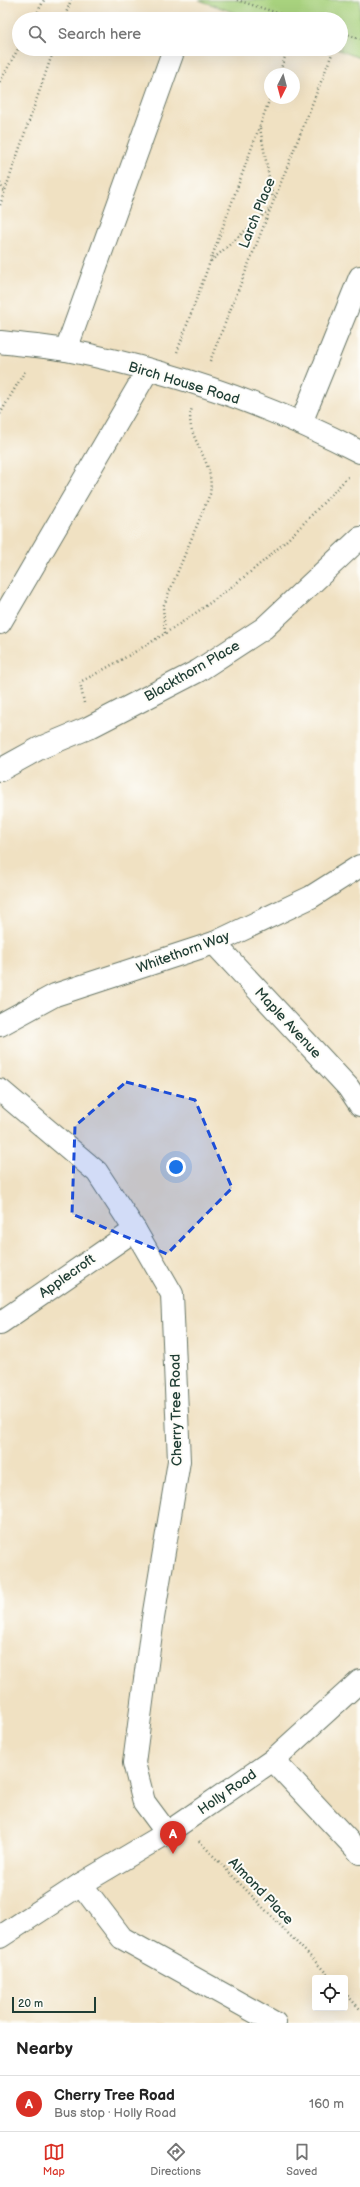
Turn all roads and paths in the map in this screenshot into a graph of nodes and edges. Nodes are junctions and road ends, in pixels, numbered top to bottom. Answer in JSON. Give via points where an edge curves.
{"nodes":[{"id":1,"x":44,"y":0,"type":"edge"},
{"id":2,"x":71,"y":0,"type":"edge"},
{"id":3,"x":237,"y":0,"type":"edge"},
{"id":4,"x":38,"y":12,"type":"edge"},
{"id":5,"x":67,"y":12,"type":"edge"},
{"id":6,"x":274,"y":12,"type":"edge"},
{"id":7,"x":348,"y":35,"type":"edge"},
{"id":8,"x":360,"y":39,"type":"edge"},
{"id":9,"x":14,"y":56,"type":"edge"},
{"id":10,"x":52,"y":56,"type":"edge"},
{"id":11,"x":171,"y":56,"type":"edge"},
{"id":12,"x":285,"y":56,"type":"edge"},
{"id":13,"x":331,"y":56,"type":"edge"},
{"id":14,"x":281,"y":68,"type":"edge"},
{"id":15,"x":0,"y":82,"type":"edge"},
{"id":16,"x":268,"y":104,"type":"edge"},
{"id":17,"x":260,"y":127,"type":"junction"},
{"id":18,"x":0,"y":183,"type":"edge"},
{"id":19,"x":4,"y":194,"type":"junction"},
{"id":20,"x":274,"y":200,"type":"junction"},
{"id":21,"x":1,"y":201,"type":"edge"},
{"id":22,"x":0,"y":205,"type":"edge"},
{"id":23,"x":270,"y":208,"type":"junction"},
{"id":24,"x":210,"y":262,"type":"junction"},
{"id":25,"x":360,"y":277,"type":"edge"},
{"id":26,"x":0,"y":342,"type":"edge"},
{"id":27,"x":40,"y":347,"type":"junction"},
{"id":28,"x":66,"y":350,"type":"junction"},
{"id":29,"x":158,"y":372,"type":"junction"},
{"id":30,"x":200,"y":384,"type":"junction"},
{"id":31,"x":0,"y":414,"type":"edge"},
{"id":32,"x":301,"y":423,"type":"junction"},
{"id":33,"x":358,"y":461,"type":"edge"},
{"id":34,"x":360,"y":538,"type":"edge"},
{"id":35,"x":0,"y":623,"type":"edge"},
{"id":36,"x":165,"y":633,"type":"junction"},
{"id":37,"x":88,"y":728,"type":"junction"},
{"id":38,"x":0,"y":770,"type":"edge"},
{"id":39,"x":360,"y":866,"type":"edge"},
{"id":40,"x":214,"y":944,"type":"junction"},
{"id":41,"x":0,"y":1025,"type":"edge"},
{"id":42,"x":0,"y":1090,"type":"edge"},
{"id":43,"x":360,"y":1105,"type":"edge"},
{"id":44,"x":135,"y":1230,"type":"junction"},
{"id":45,"x":0,"y":1323,"type":"edge"},
{"id":46,"x":360,"y":1681,"type":"edge"},
{"id":47,"x":273,"y":1760,"type":"junction"},
{"id":48,"x":167,"y":1833,"type":"junction"},
{"id":49,"x":360,"y":1853,"type":"edge"},
{"id":50,"x":81,"y":1884,"type":"junction"},
{"id":51,"x":0,"y":1937,"type":"edge"},
{"id":52,"x":327,"y":1975,"type":"edge"},
{"id":53,"x":348,"y":1996,"type":"edge"},
{"id":54,"x":360,"y":2009,"type":"edge"},
{"id":55,"x":275,"y":2023,"type":"edge"}],
"edges":[{"from":1,"to":4,"type":"path"},
{"from":2,"to":5,"type":"path"},
{"from":3,"to":6,"type":"path"},
{"from":7,"to":8,"type":"path"},
{"from":9,"to":15,"type":"path"},
{"from":10,"to":19,"type":"path"},
{"from":11,"to":28,"type":"street"},
{"from":12,"to":14,"type":"path"},
{"from":13,"to":20,"type":"path","name":"Larch Place"},
{"from":16,"to":17,"type":"path","name":"Larch Place"},
{"from":17,"to":20,"type":"path"},
{"from":17,"to":24,"type":"path","name":"Larch Place"},
{"from":18,"to":19,"type":"path"},
{"from":19,"to":21,"type":"path"},
{"from":20,"to":23,"type":"path","name":"Larch Place"},
{"from":21,"to":22,"type":"path"},
{"from":23,"to":24,"type":"path"},
{"from":23,"to":30,"type":"path","name":"Larch Place"},
{"from":24,"to":29,"type":"path","name":"Larch Place"},
{"from":25,"to":32,"type":"street"},
{"from":26,"to":27,"type":"street","name":"Birch House Road"},
{"from":27,"to":28,"type":"street","name":"Birch House Road"},
{"from":27,"to":31,"type":"path"},
{"from":28,"to":29,"type":"street","name":"Birch House Road"},
{"from":29,"to":30,"type":"street","name":"Birch House Road"},
{"from":29,"to":35,"type":"street"},
{"from":30,"to":32,"type":"street","name":"Birch House Road"},
{"from":30,"to":36,"type":"path","name":"Larch Place","via":[[189,424],[210,470],[212,482],[210,494],[163,607]]},
{"from":32,"to":33,"type":"street","name":"Birch House Road"},
{"from":33,"to":36,"type":"path","via":[[276,551],[211,602]]},
{"from":34,"to":37,"type":"street","name":"Blackthorn Place","via":[[264,628],[198,671]]},
{"from":36,"to":37,"type":"path","via":[[80,682]]},
{"from":37,"to":38,"type":"street","name":"Blackthorn Place","via":[[40,748]]},
{"from":39,"to":40,"type":"street","name":"Whitethorn Way","via":[[311,897]]},
{"from":40,"to":41,"type":"street","name":"Whitethorn Way","via":[[55,995]]},
{"from":40,"to":43,"type":"street","name":"Maple Avenue","via":[[348,1087]]},
{"from":42,"to":44,"type":"street","name":"Cherry Tree Road","via":[[97,1172]]},
{"from":44,"to":45,"type":"street","name":"Applecroft"},
{"from":44,"to":48,"type":"street","name":"Cherry Tree Road","via":[[172,1294],[179,1461],[153,1618],[134,1763],[144,1802]]},
{"from":46,"to":47,"type":"street","name":"Holly Road"},
{"from":47,"to":48,"type":"street","name":"Holly Road"},
{"from":47,"to":49,"type":"street"},
{"from":48,"to":50,"type":"street","name":"Holly Road"},
{"from":48,"to":52,"type":"path","name":"Almond Place","via":[[199,1840]]},
{"from":50,"to":51,"type":"street","name":"Holly Road"},
{"from":50,"to":55,"type":"street","via":[[122,1938]]},
{"from":53,"to":54,"type":"path"}]}
